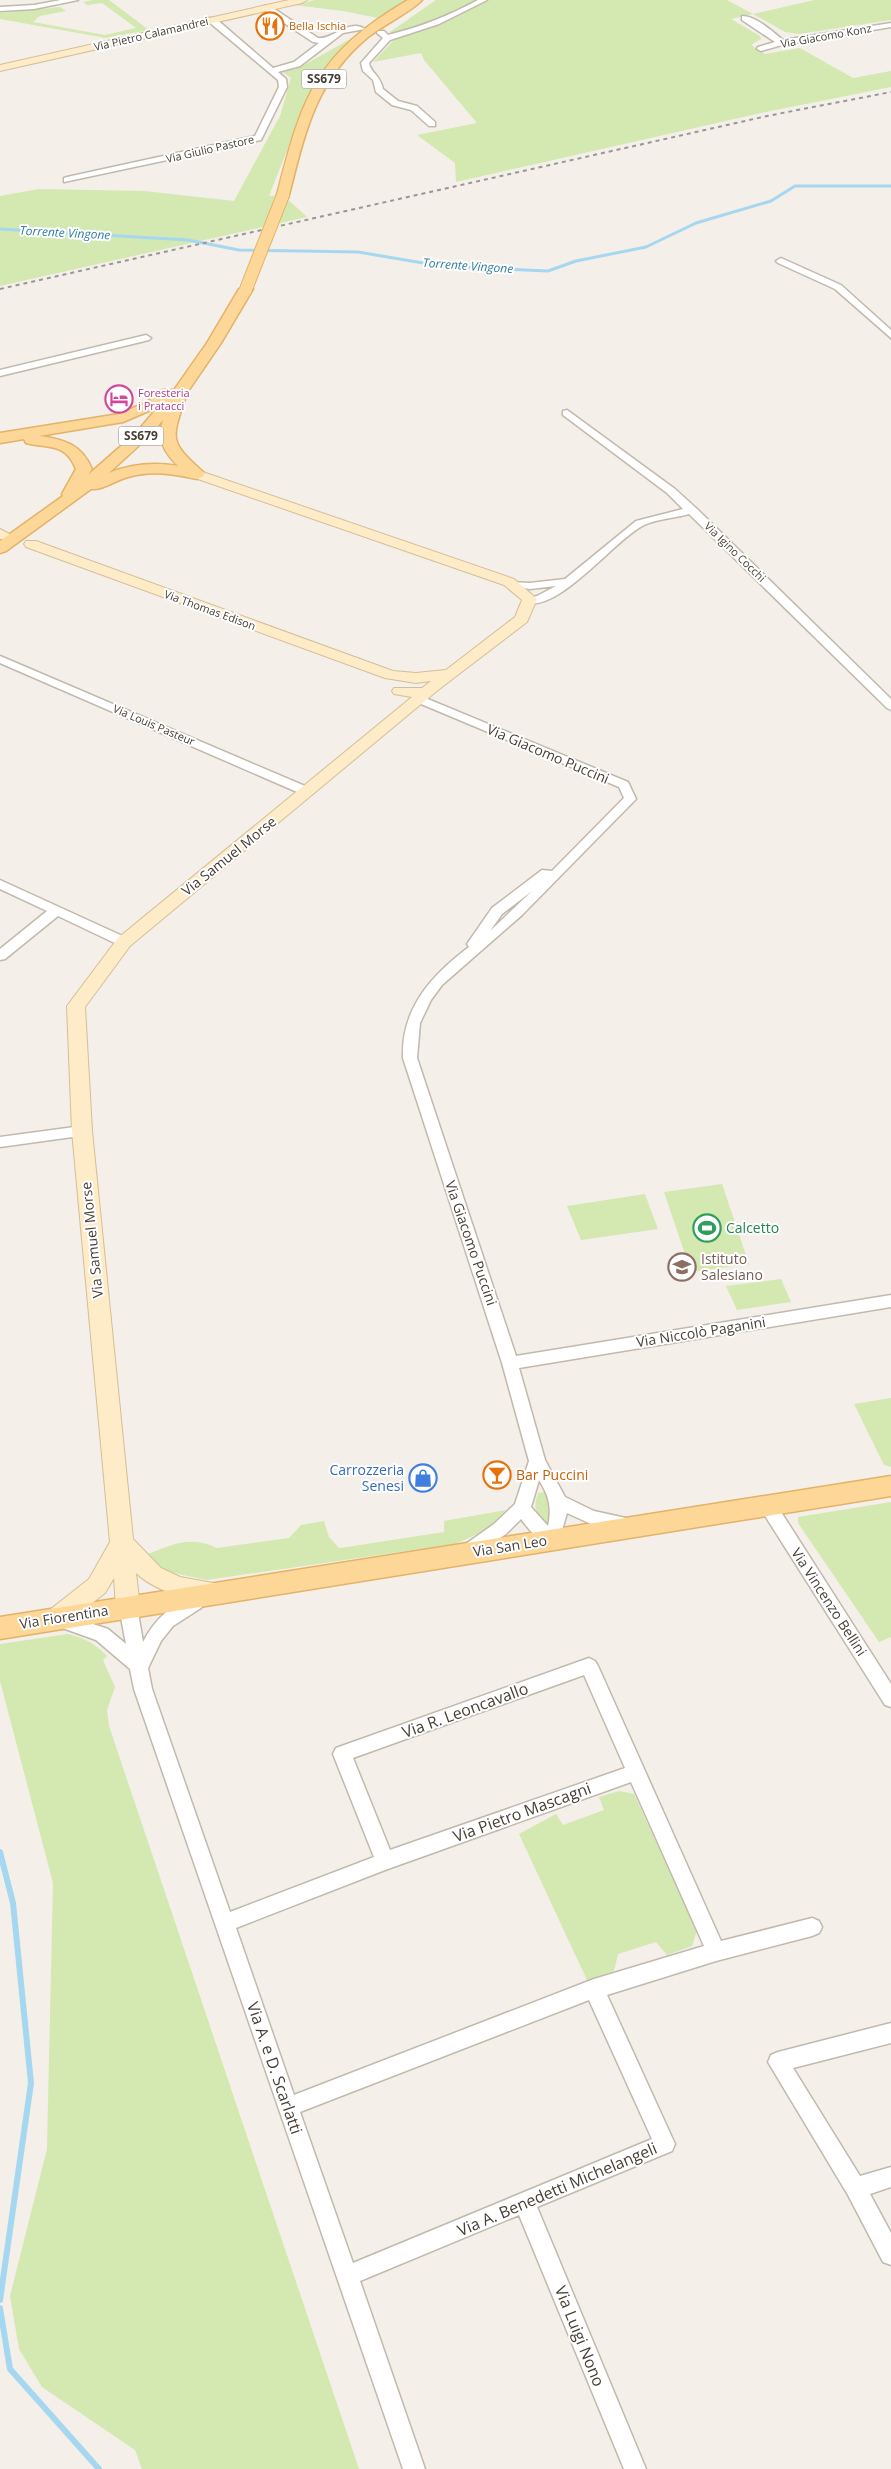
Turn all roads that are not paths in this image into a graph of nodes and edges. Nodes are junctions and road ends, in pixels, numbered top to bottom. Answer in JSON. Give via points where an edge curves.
{"nodes":[{"id":1,"x":74,"y":0,"type":"edge"},
{"id":2,"x":302,"y":0,"type":"edge"},
{"id":3,"x":416,"y":0,"type":"edge"},
{"id":4,"x":483,"y":0,"type":"edge"},
{"id":5,"x":0,"y":8,"type":"edge"},
{"id":6,"x":267,"y":8,"type":"junction"},
{"id":7,"x":745,"y":18,"type":"dead end"},
{"id":8,"x":212,"y":20,"type":"junction"},
{"id":9,"x":891,"y":25,"type":"edge"},
{"id":10,"x":362,"y":29,"type":"dead end"},
{"id":11,"x":324,"y":41,"type":"junction"},
{"id":12,"x":781,"y":43,"type":"junction"},
{"id":13,"x":761,"y":49,"type":"dead end"},
{"id":14,"x":0,"y":68,"type":"edge"},
{"id":15,"x":273,"y":70,"type":"junction"},
{"id":16,"x":432,"y":124,"type":"dead end"},
{"id":17,"x":67,"y":180,"type":"dead end"},
{"id":18,"x":781,"y":261,"type":"dead end"},
{"id":19,"x":891,"y":335,"type":"edge"},
{"id":20,"x":146,"y":338,"type":"dead end"},
{"id":21,"x":0,"y":374,"type":"edge"},
{"id":22,"x":184,"y":386,"type":"junction"},
{"id":23,"x":567,"y":413,"type":"dead end"},
{"id":24,"x":0,"y":438,"type":"edge"},
{"id":25,"x":0,"y":443,"type":"edge"},
{"id":26,"x":197,"y":474,"type":"junction"},
{"id":27,"x":79,"y":492,"type":"junction"},
{"id":28,"x":66,"y":502,"type":"junction"},
{"id":29,"x":692,"y":510,"type":"junction"},
{"id":30,"x":2,"y":539,"type":"edge"},
{"id":31,"x":31,"y":544,"type":"dead end"},
{"id":32,"x":571,"y":581,"type":"junction"},
{"id":33,"x":557,"y":591,"type":"junction"},
{"id":34,"x":521,"y":593,"type":"junction"},
{"id":35,"x":522,"y":619,"type":"junction"},
{"id":36,"x":0,"y":659,"type":"edge"},
{"id":37,"x":450,"y":674,"type":"junction"},
{"id":38,"x":390,"y":675,"type":"junction"},
{"id":39,"x":416,"y":678,"type":"junction"},
{"id":40,"x":400,"y":691,"type":"junction"},
{"id":41,"x":425,"y":693,"type":"junction"},
{"id":42,"x":891,"y":706,"type":"edge"},
{"id":43,"x":394,"y":719,"type":"junction"},
{"id":44,"x":308,"y":792,"type":"junction"},
{"id":45,"x":0,"y":884,"type":"edge"},
{"id":46,"x":56,"y":911,"type":"junction"},
{"id":47,"x":124,"y":942,"type":"junction"},
{"id":48,"x":0,"y":956,"type":"edge"},
{"id":49,"x":82,"y":1132,"type":"junction"},
{"id":50,"x":0,"y":1142,"type":"edge"},
{"id":51,"x":891,"y":1301,"type":"edge"},
{"id":52,"x":510,"y":1363,"type":"junction"},
{"id":53,"x":538,"y":1461,"type":"junction"},
{"id":54,"x":891,"y":1486,"type":"edge"},
{"id":55,"x":560,"y":1502,"type":"junction"},
{"id":56,"x":768,"y":1506,"type":"junction"},
{"id":57,"x":522,"y":1508,"type":"junction"},
{"id":58,"x":635,"y":1526,"type":"junction"},
{"id":59,"x":552,"y":1539,"type":"junction"},
{"id":60,"x":122,"y":1543,"type":"junction"},
{"id":61,"x":466,"y":1553,"type":"junction"},
{"id":62,"x":220,"y":1592,"type":"junction"},
{"id":63,"x":128,"y":1607,"type":"junction"},
{"id":64,"x":54,"y":1619,"type":"junction"},
{"id":65,"x":0,"y":1628,"type":"edge"},
{"id":66,"x":140,"y":1666,"type":"junction"},
{"id":67,"x":891,"y":1699,"type":"edge"},
{"id":68,"x":636,"y":1772,"type":"junction"},
{"id":69,"x":385,"y":1861,"type":"junction"},
{"id":70,"x":224,"y":1923,"type":"junction"},
{"id":71,"x":812,"y":1927,"type":"dead end"},
{"id":72,"x":716,"y":1952,"type":"junction"},
{"id":73,"x":594,"y":1989,"type":"junction"},
{"id":74,"x":891,"y":2033,"type":"edge"},
{"id":75,"x":288,"y":2107,"type":"junction"},
{"id":76,"x":891,"y":2177,"type":"edge"},
{"id":77,"x":855,"y":2188,"type":"junction"},
{"id":78,"x":525,"y":2203,"type":"junction"},
{"id":79,"x":891,"y":2254,"type":"edge"},
{"id":80,"x":347,"y":2276,"type":"junction"},
{"id":81,"x":414,"y":2469,"type":"edge"},
{"id":82,"x":635,"y":2469,"type":"edge"}],
"edges":[{"from":1,"to":5,"type":"street","via":[[34,8]]},
{"from":2,"to":6,"type":"street","name":"Via Pietro Calamandrei"},
{"from":3,"to":22,"type":"main road","number":"SS679","bridge":true,"via":[[345,52],[322,82],[303,122],[283,194],[246,289]]},
{"from":4,"to":16,"type":"street","via":[[437,23],[384,35],[365,63],[366,69],[377,80],[379,90],[395,103],[414,108]]},
{"from":6,"to":8,"type":"street","name":"Via Pietro Calamandrei"},
{"from":6,"to":11,"type":"street","via":[[316,40]]},
{"from":7,"to":12,"type":"street"},
{"from":8,"to":14,"type":"street","name":"Via Pietro Calamandrei"},
{"from":8,"to":15,"type":"street","name":"Via Giulio Pastore"},
{"from":9,"to":12,"type":"street","name":"Via Giacomo Konz"},
{"from":10,"to":11,"type":"street","via":[[341,30]]},
{"from":11,"to":15,"type":"street","via":[[299,63]]},
{"from":12,"to":13,"type":"street","name":"Via Giacomo Konz"},
{"from":15,"to":17,"type":"street","name":"Via Giulio Pastore","via":[[282,79],[284,87],[258,138]]},
{"from":18,"to":19,"type":"street","via":[[838,287]]},
{"from":20,"to":21,"type":"street"},
{"from":22,"to":24,"type":"main road","via":[[152,406],[123,418]]},
{"from":22,"to":26,"type":"main road","via":[[167,438],[173,455]]},
{"from":22,"to":27,"type":"main road","number":"SS679","via":[[141,436]]},
{"from":23,"to":29,"type":"street","name":"Via Igino Cocchi"},
{"from":25,"to":28,"type":"main road","via":[[31,440],[73,449],[80,456],[84,469]]},
{"from":26,"to":27,"type":"main road","via":[[158,467],[123,473]]},
{"from":26,"to":34,"type":"street"},
{"from":27,"to":28,"type":"main road","number":"SS679"},
{"from":28,"to":30,"type":"main road","number":"SS679"},
{"from":29,"to":32,"type":"street","via":[[640,523]]},
{"from":29,"to":42,"type":"street","name":"Via Igino Cocchi"},
{"from":31,"to":38,"type":"street","name":"Via Thomas Edison"},
{"from":32,"to":33,"type":"street"},
{"from":32,"to":34,"type":"street"},
{"from":33,"to":34,"type":"street","via":[[540,599]]},
{"from":33,"to":35,"type":"street"},
{"from":34,"to":35,"type":"street"},
{"from":35,"to":37,"type":"street","name":"Via Samuel Morse"},
{"from":36,"to":44,"type":"street","name":"Via Louis Pasteur"},
{"from":37,"to":39,"type":"street"},
{"from":37,"to":41,"type":"street","name":"Via Samuel Morse"},
{"from":38,"to":39,"type":"street","name":"Via Thomas Edison"},
{"from":38,"to":40,"type":"street"},
{"from":39,"to":41,"type":"street"},
{"from":40,"to":41,"type":"street"},
{"from":40,"to":43,"type":"street","via":[[401,706]]},
{"from":41,"to":43,"type":"street","name":"Via Samuel Morse"},
{"from":41,"to":52,"type":"street","name":"Via Giacomo Puccini","via":[[624,785],[630,799],[499,930],[468,952],[430,990],[409,1039],[410,1058]]},
{"from":43,"to":44,"type":"street","name":"Via Samuel Morse"},
{"from":44,"to":47,"type":"street","name":"Via Samuel Morse"},
{"from":45,"to":46,"type":"street"},
{"from":46,"to":47,"type":"street"},
{"from":46,"to":48,"type":"street"},
{"from":47,"to":49,"type":"street","name":"Via Samuel Morse","via":[[76,1006]]},
{"from":49,"to":50,"type":"street"},
{"from":49,"to":60,"type":"street","name":"Via Samuel Morse"},
{"from":51,"to":52,"type":"street","name":"Via Niccolò Paganini"},
{"from":52,"to":53,"type":"street","name":"Via Giacomo Puccini"},
{"from":53,"to":55,"type":"street","name":"Via Giacomo Puccini"},
{"from":53,"to":57,"type":"street"},
{"from":54,"to":56,"type":"main road","name":"Via San Leo"},
{"from":55,"to":58,"type":"street","via":[[591,1517]]},
{"from":55,"to":59,"type":"street","via":[[559,1522]]},
{"from":56,"to":58,"type":"main road","name":"Via San Leo"},
{"from":56,"to":67,"type":"street","name":"Via Vincenzo Bellini"},
{"from":57,"to":59,"type":"street","via":[[534,1524]]},
{"from":57,"to":61,"type":"street","via":[[500,1529]]},
{"from":58,"to":59,"type":"main road","name":"Via San Leo"},
{"from":59,"to":61,"type":"main road","name":"Via San Leo"},
{"from":60,"to":62,"type":"street","via":[[153,1575],[178,1586]]},
{"from":60,"to":63,"type":"street","name":"Via Samuel Morse"},
{"from":60,"to":64,"type":"street","via":[[97,1586]]},
{"from":61,"to":62,"type":"main road","name":"Via San Leo"},
{"from":62,"to":63,"type":"main road","name":"Via San Leo"},
{"from":62,"to":66,"type":"street","via":[[179,1610],[160,1626]]},
{"from":63,"to":64,"type":"main road","name":"Via Fiorentina"},
{"from":63,"to":66,"type":"street","name":"Via A. e D. Scarlatti"},
{"from":64,"to":65,"type":"main road","name":"Via Fiorentina"},
{"from":64,"to":66,"type":"street","via":[[102,1634]]},
{"from":66,"to":70,"type":"street","name":"Via A. e D. Scarlatti","via":[[143,1689]]},
{"from":68,"to":69,"type":"street","name":"Via Pietro Mascagni"},
{"from":68,"to":69,"type":"street","name":"Via R. Leoncavallo","via":[[589,1666],[342,1754]]},
{"from":68,"to":72,"type":"street"},
{"from":69,"to":70,"type":"street","name":"Via Pietro Mascagni"},
{"from":70,"to":75,"type":"street","name":"Via A. e D. Scarlatti"},
{"from":71,"to":72,"type":"street"},
{"from":72,"to":73,"type":"street"},
{"from":73,"to":75,"type":"street"},
{"from":73,"to":78,"type":"street","name":"Via A. Benedetti Michelangeli","via":[[666,2144]]},
{"from":74,"to":77,"type":"street","via":[[778,2062]]},
{"from":75,"to":80,"type":"street","name":"Via A. e D. Scarlatti"},
{"from":76,"to":77,"type":"street"},
{"from":77,"to":79,"type":"street"},
{"from":78,"to":80,"type":"street","name":"Via A. Benedetti Michelangeli"},
{"from":78,"to":82,"type":"street","name":"Via Luigi Nono"},
{"from":80,"to":81,"type":"street","name":"Via A. e D. Scarlatti"}]}
